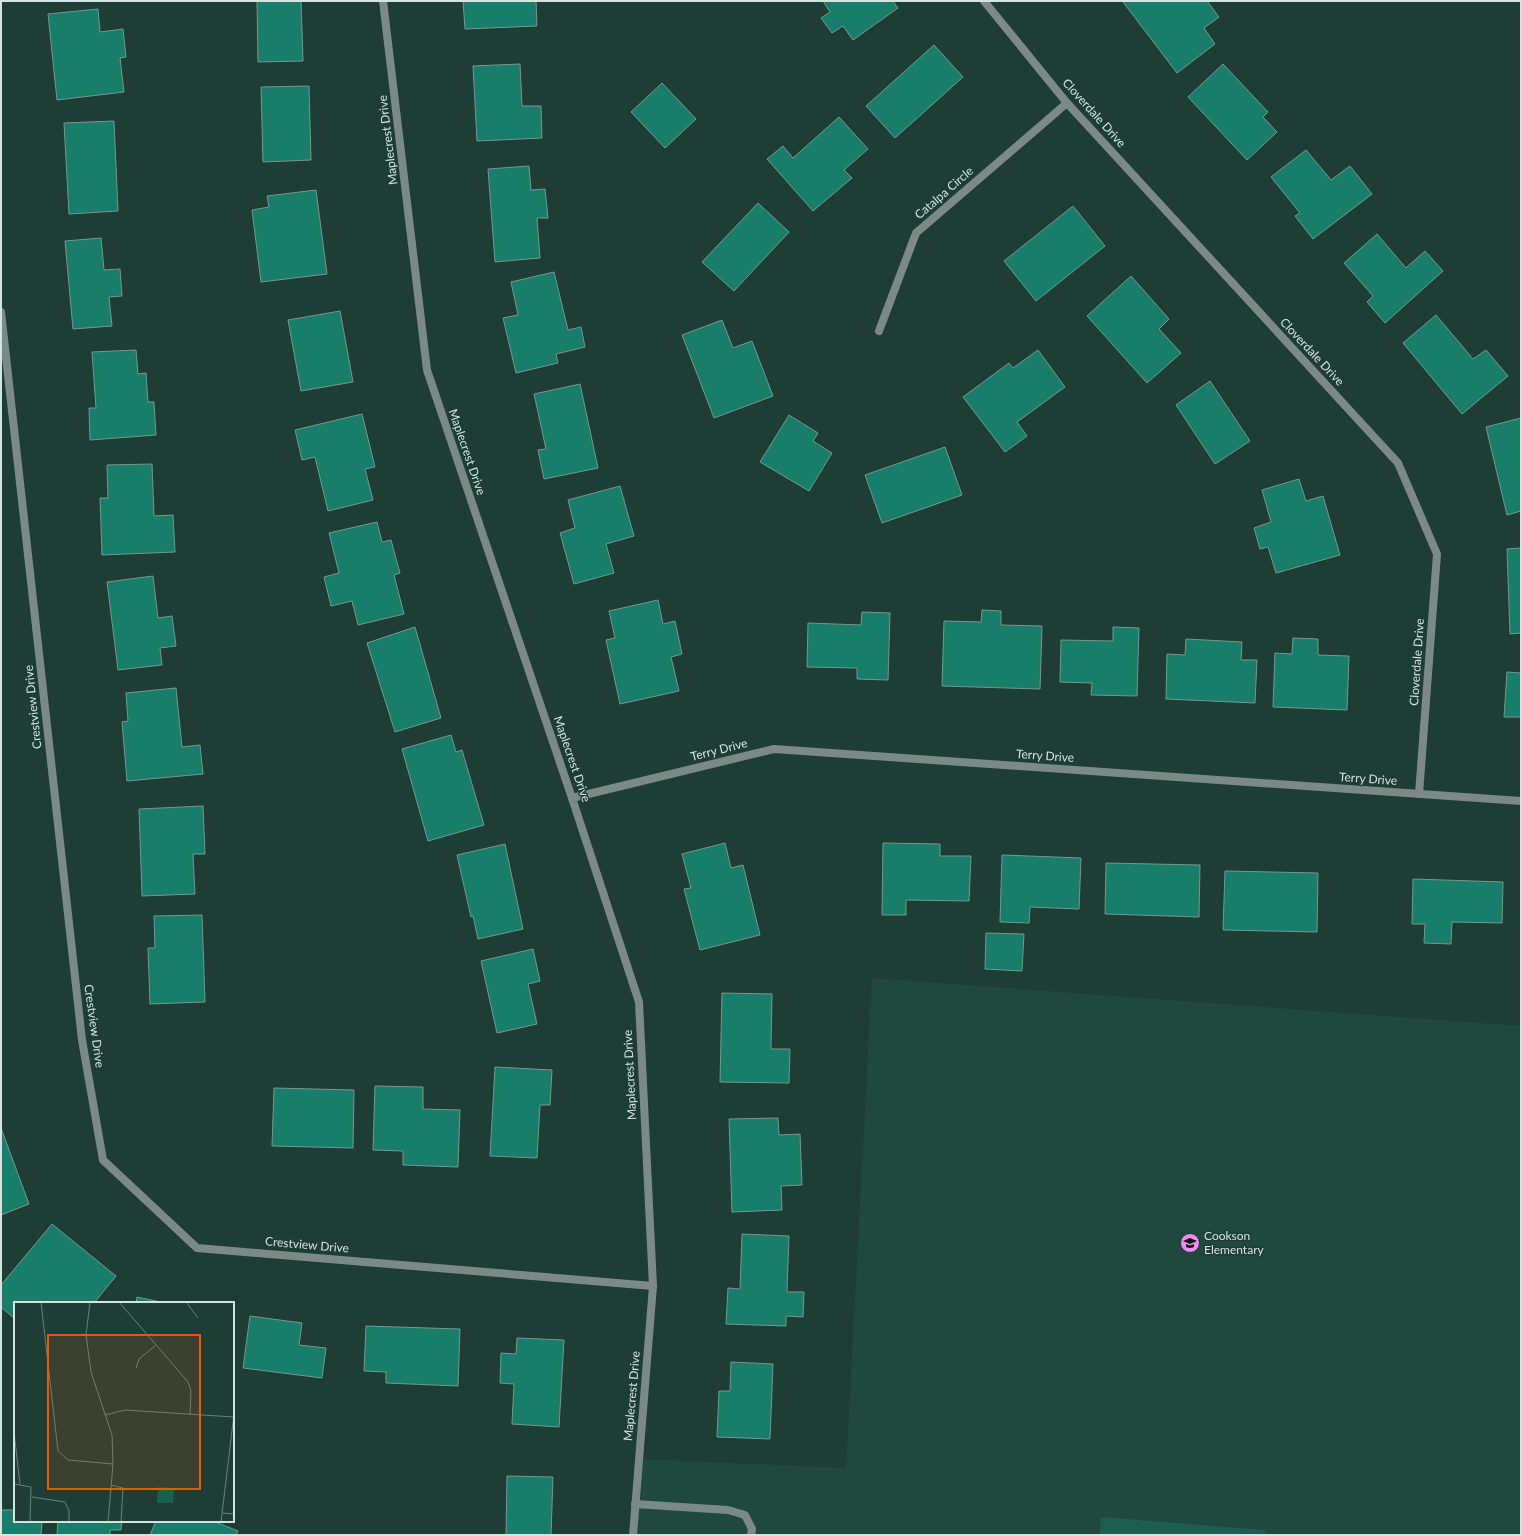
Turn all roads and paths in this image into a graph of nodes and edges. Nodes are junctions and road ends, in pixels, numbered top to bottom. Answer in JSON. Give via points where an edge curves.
{"nodes":[{"id":1,"x":383,"y":1,"type":"edge"},
{"id":2,"x":984,"y":1,"type":"edge"},
{"id":3,"x":1067,"y":103,"type":"junction"},
{"id":4,"x":1,"y":312,"type":"edge"},
{"id":5,"x":879,"y":331,"type":"dead end"},
{"id":6,"x":1419,"y":794,"type":"junction"},
{"id":7,"x":572,"y":798,"type":"junction"},
{"id":8,"x":1521,"y":801,"type":"edge"},
{"id":9,"x":653,"y":1286,"type":"junction"},
{"id":10,"x":635,"y":1504,"type":"junction"},
{"id":11,"x":633,"y":1535,"type":"edge"},
{"id":12,"x":751,"y":1535,"type":"edge"}],
"edges":[{"from":1,"to":7,"type":"street","name":"Maplecrest Drive","via":[[427,370]]},
{"from":2,"to":3,"type":"street","name":"Cloverdale Drive"},
{"from":3,"to":5,"type":"street","name":"Catalpa Circle","via":[[916,233]]},
{"from":3,"to":6,"type":"street","name":"Cloverdale Drive","via":[[1398,463],[1437,554]]},
{"from":4,"to":9,"type":"street","name":"Crestview Drive","via":[[82,1040],[102,1160],[197,1248]]},
{"from":6,"to":7,"type":"street","name":"Terry Drive","via":[[774,749]]},
{"from":6,"to":8,"type":"street","name":"Terry Drive"},
{"from":7,"to":9,"type":"street","name":"Maplecrest Drive","via":[[639,1002]]},
{"from":9,"to":10,"type":"street","name":"Maplecrest Drive"},
{"from":10,"to":11,"type":"street","name":"Maplecrest Drive"},
{"from":10,"to":12,"type":"street","via":[[728,1510],[745,1515],[752,1529]]}]}
